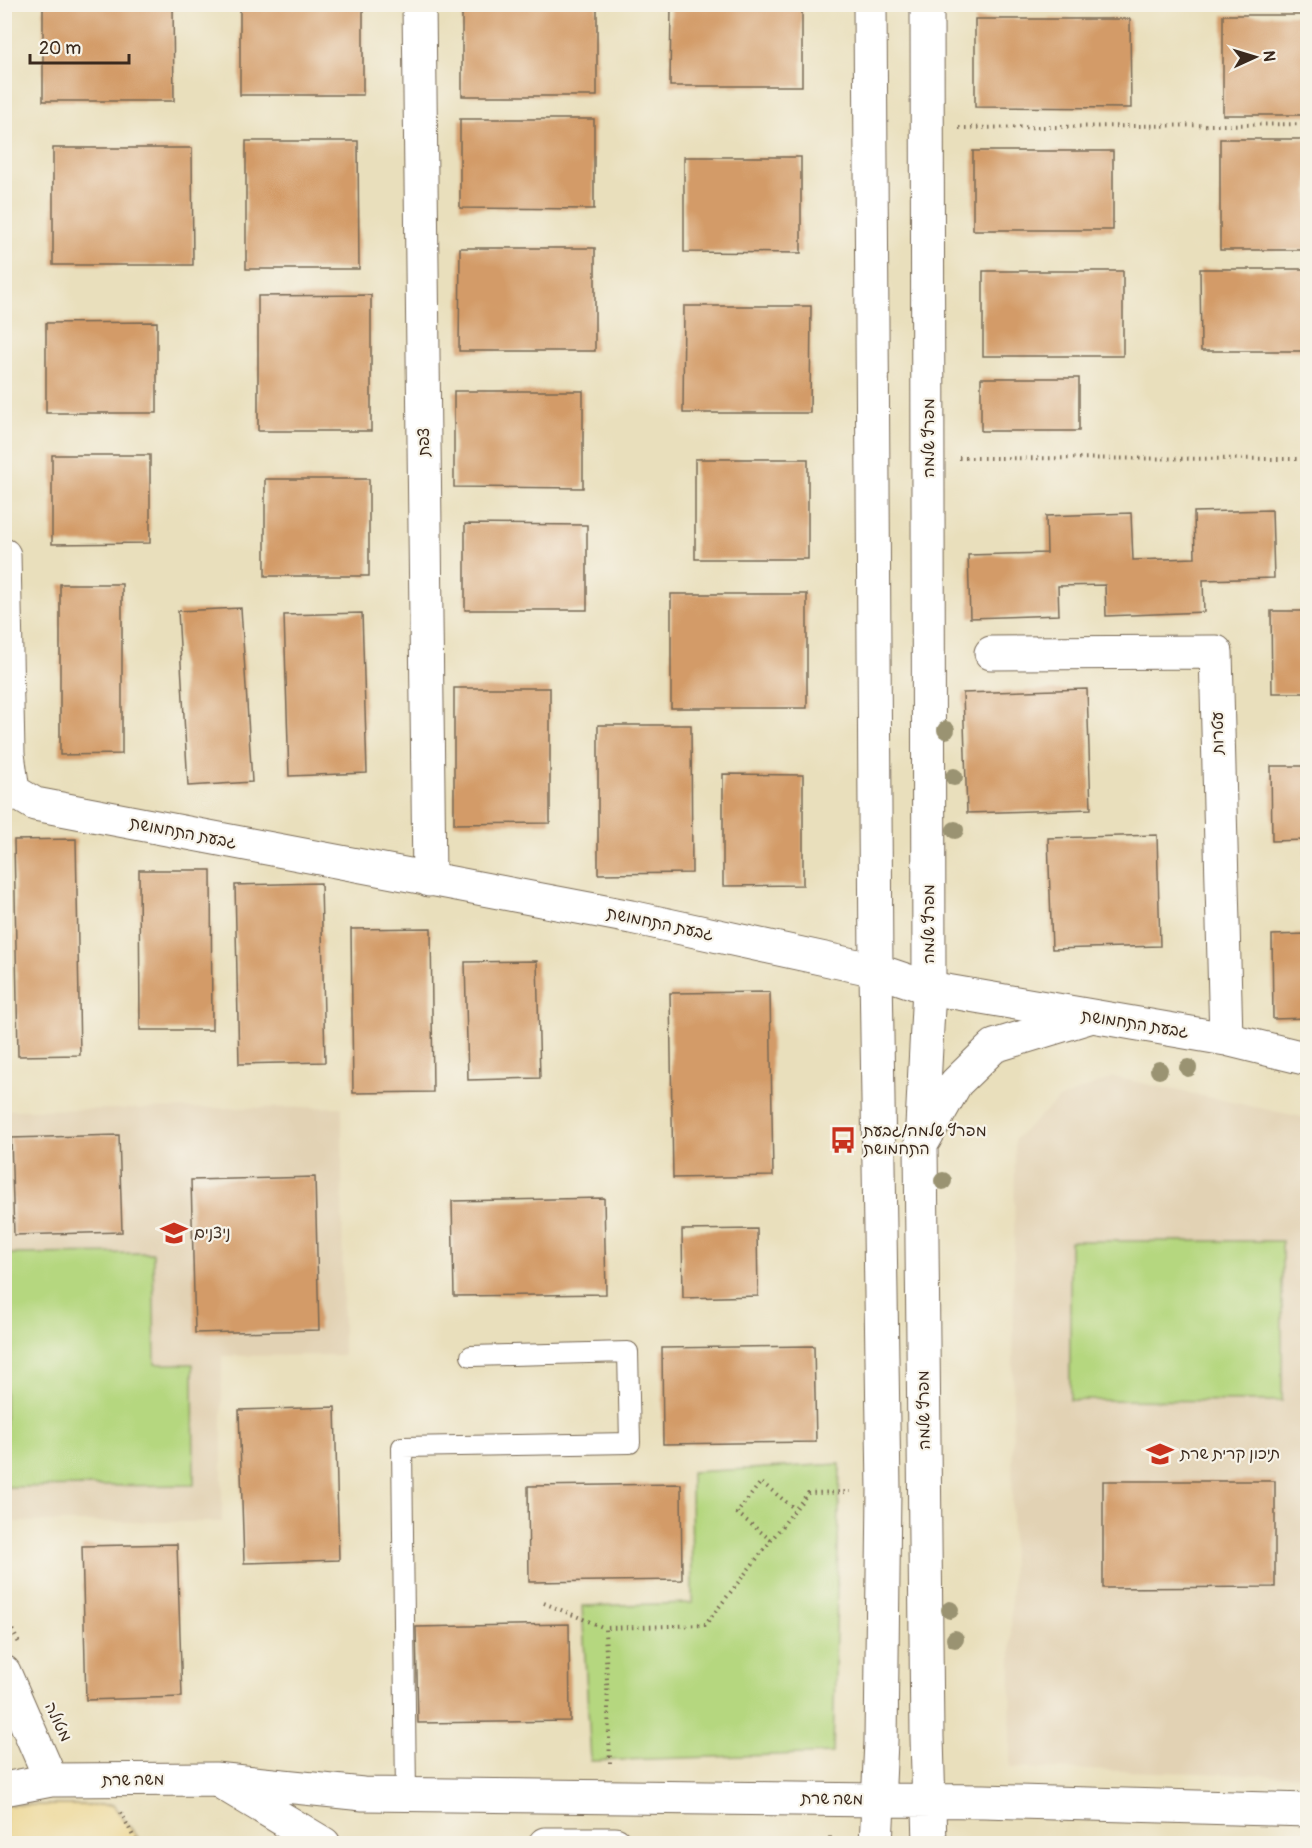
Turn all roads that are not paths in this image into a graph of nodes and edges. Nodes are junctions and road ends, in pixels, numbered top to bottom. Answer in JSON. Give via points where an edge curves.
{"nodes":[{"id":1,"x":418,"y":4,"type":"edge"},
{"id":2,"x":870,"y":4,"type":"edge"},
{"id":3,"x":927,"y":4,"type":"edge"},
{"id":4,"x":4,"y":555,"type":"edge"},
{"id":5,"x":991,"y":652,"type":"dead end"},
{"id":6,"x":429,"y":880,"type":"junction"},
{"id":7,"x":876,"y":970,"type":"junction"},
{"id":8,"x":928,"y":988,"type":"junction"},
{"id":9,"x":1089,"y":1017,"type":"junction"},
{"id":10,"x":1226,"y":1039,"type":"junction"},
{"id":11,"x":1308,"y":1059,"type":"edge"},
{"id":12,"x":921,"y":1145,"type":"junction"},
{"id":13,"x":471,"y":1356,"type":"dead end"},
{"id":14,"x":12,"y":1659,"type":"edge"},
{"id":15,"x":927,"y":1737,"type":"junction"},
{"id":16,"x":215,"y":1779,"type":"junction"},
{"id":17,"x":51,"y":1780,"type":"junction"},
{"id":18,"x":4,"y":1789,"type":"edge"},
{"id":19,"x":357,"y":1794,"type":"junction"},
{"id":20,"x":406,"y":1795,"type":"junction"},
{"id":21,"x":879,"y":1800,"type":"junction"},
{"id":22,"x":928,"y":1800,"type":"junction"},
{"id":23,"x":984,"y":1801,"type":"junction"},
{"id":24,"x":1308,"y":1810,"type":"edge"},
{"id":25,"x":324,"y":1844,"type":"edge"},
{"id":26,"x":337,"y":1844,"type":"edge"},
{"id":27,"x":545,"y":1844,"type":"edge"},
{"id":28,"x":615,"y":1844,"type":"edge"},
{"id":29,"x":876,"y":1844,"type":"edge"},
{"id":30,"x":930,"y":1844,"type":"edge"}],
"edges":[{"from":1,"to":6,"type":"street","name":"צפת"},
{"from":2,"to":7,"type":"street"},
{"from":3,"to":8,"type":"street","name":"מפרץ שלמה"},
{"from":4,"to":6,"type":"street","name":"גבעת התחמושת","via":[[8,754],[13,791],[35,804]]},
{"from":5,"to":10,"type":"street","name":"עטרות","via":[[1216,652]]},
{"from":6,"to":7,"type":"street","name":"גבעת התחמושת","via":[[631,917]]},
{"from":7,"to":8,"type":"street","name":"גבעת התחמושת"},
{"from":7,"to":21,"type":"street","via":[[884,1490]]},
{"from":8,"to":9,"type":"street","name":"גבעת התחמושת"},
{"from":8,"to":12,"type":"street","name":"מפרץ שלמה"},
{"from":9,"to":10,"type":"street","name":"גבעת התחמושת"},
{"from":9,"to":12,"type":"street","via":[[994,1047],[956,1083]]},
{"from":10,"to":11,"type":"street","name":"גבעת התחמושת"},
{"from":12,"to":15,"type":"street","name":"מפרץ שלמה"},
{"from":13,"to":20,"type":"lane","via":[[628,1352],[630,1443],[402,1447]]},
{"from":14,"to":17,"type":"street"},
{"from":15,"to":22,"type":"street","name":"מפרץ שלמה"},
{"from":15,"to":23,"type":"street","via":[[960,1786]]},
{"from":16,"to":17,"type":"street","name":"משה שרת"},
{"from":16,"to":19,"type":"street","name":"משה שרת"},
{"from":16,"to":25,"type":"street"},
{"from":17,"to":18,"type":"street","name":"משה שרת"},
{"from":19,"to":20,"type":"street","name":"משה שרת"},
{"from":19,"to":26,"type":"street","via":[[339,1805],[332,1818],[331,1833]]},
{"from":20,"to":21,"type":"street","name":"משה שרת"},
{"from":21,"to":22,"type":"street","name":"משה שרת"},
{"from":21,"to":29,"type":"street"},
{"from":22,"to":23,"type":"street","name":"משה שרת"},
{"from":22,"to":30,"type":"street","name":"מפרץ שלמה"},
{"from":23,"to":24,"type":"street","name":"משה שרת"},
{"from":27,"to":28,"type":"street"}]}
